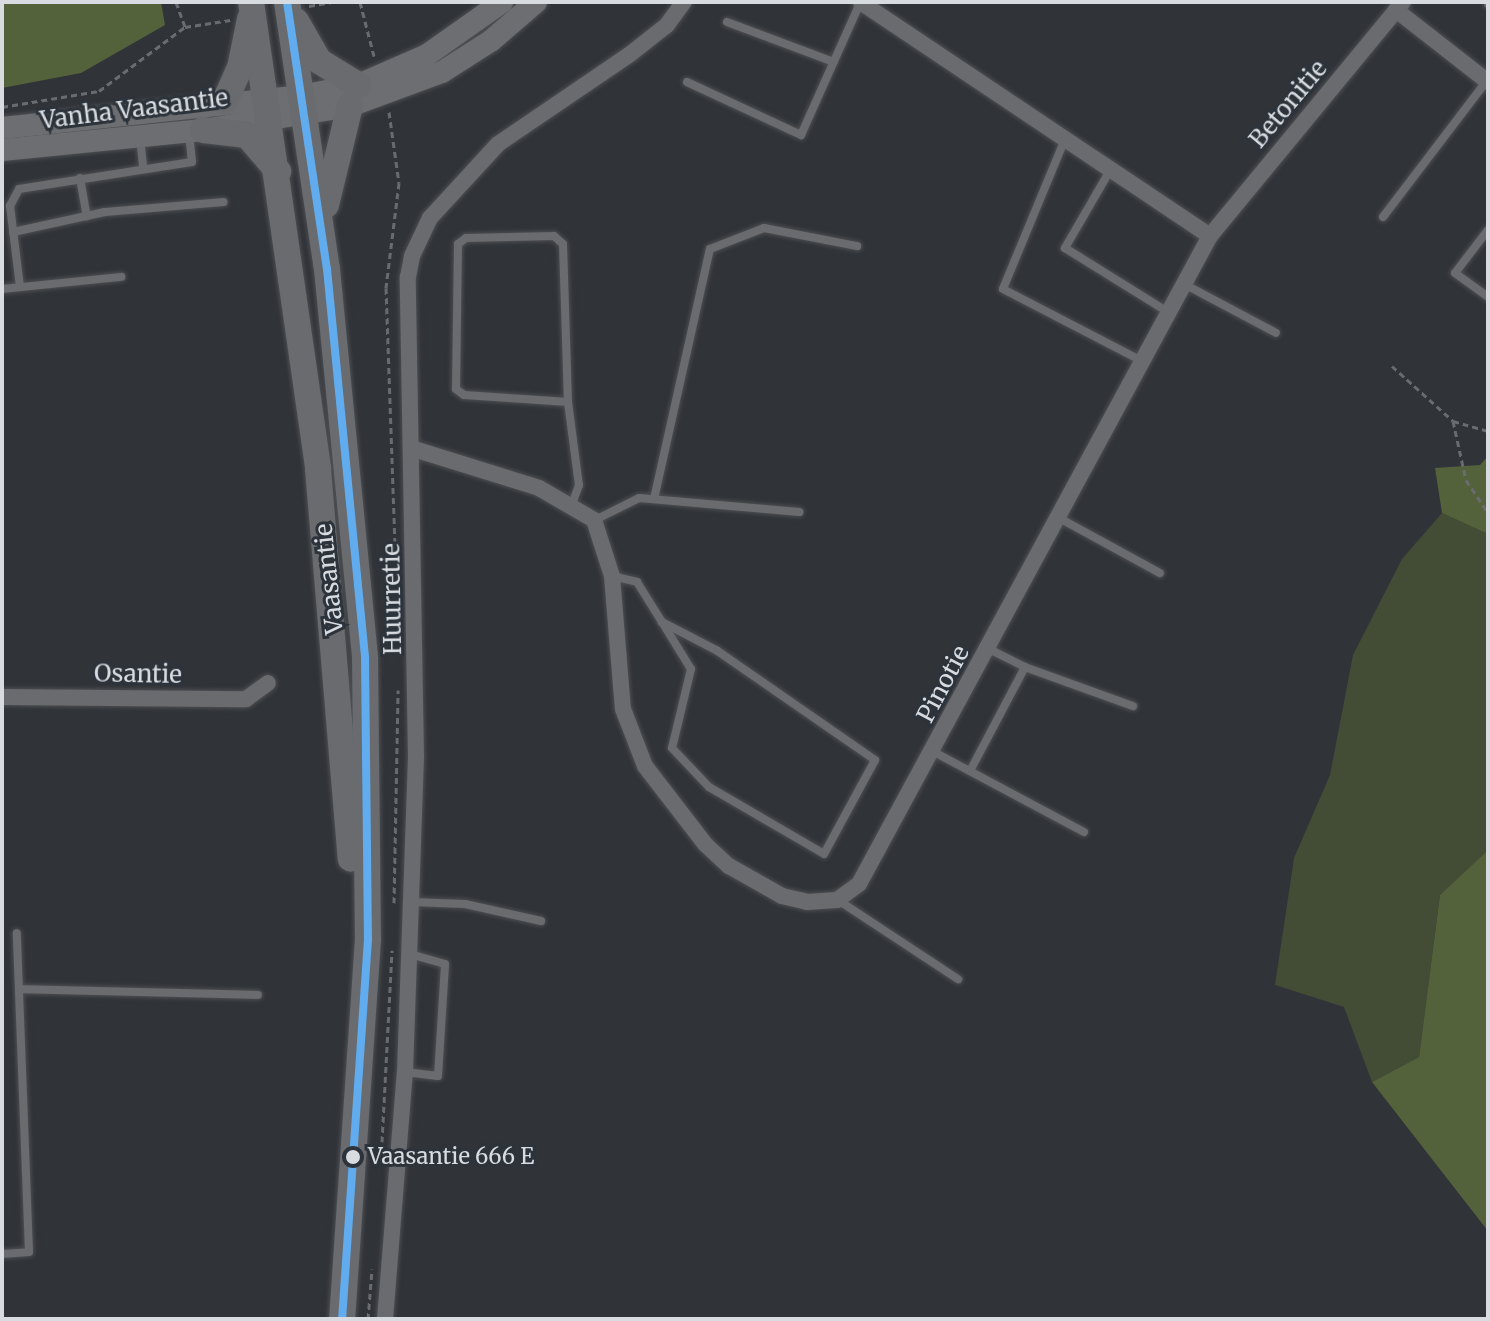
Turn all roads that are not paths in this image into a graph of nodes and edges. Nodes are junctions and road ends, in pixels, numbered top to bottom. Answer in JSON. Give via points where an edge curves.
{"nodes":[{"id":1,"x":502,"y":2,"type":"edge"},
{"id":2,"x":536,"y":2,"type":"edge"},
{"id":3,"x":684,"y":2,"type":"edge"},
{"id":4,"x":861,"y":2,"type":"edge"},
{"id":5,"x":293,"y":4,"type":"edge"},
{"id":6,"x":1400,"y":6,"type":"edge"},
{"id":7,"x":246,"y":10,"type":"edge"},
{"id":8,"x":727,"y":22,"type":"dead end"},
{"id":9,"x":834,"y":62,"type":"junction"},
{"id":10,"x":1487,"y":81,"type":"edge"},
{"id":11,"x":687,"y":82,"type":"dead end"},
{"id":12,"x":354,"y":96,"type":"junction"},
{"id":13,"x":225,"y":101,"type":"junction"},
{"id":14,"x":302,"y":106,"type":"junction"},
{"id":15,"x":270,"y":107,"type":"junction"},
{"id":16,"x":138,"y":112,"type":"junction"},
{"id":17,"x":2,"y":128,"type":"edge"},
{"id":18,"x":196,"y":131,"type":"junction"},
{"id":19,"x":140,"y":137,"type":"junction"},
{"id":20,"x":1066,"y":137,"type":"junction"},
{"id":21,"x":2,"y":150,"type":"edge"},
{"id":22,"x":1113,"y":166,"type":"junction"},
{"id":23,"x":143,"y":167,"type":"junction"},
{"id":24,"x":279,"y":172,"type":"junction"},
{"id":25,"x":80,"y":178,"type":"junction"},
{"id":26,"x":224,"y":202,"type":"dead end"},
{"id":27,"x":87,"y":216,"type":"junction"},
{"id":28,"x":1383,"y":217,"type":"dead end"},
{"id":29,"x":322,"y":229,"type":"junction"},
{"id":30,"x":1488,"y":230,"type":"edge"},
{"id":31,"x":13,"y":232,"type":"junction"},
{"id":32,"x":1210,"y":236,"type":"junction"},
{"id":33,"x":857,"y":246,"type":"dead end"},
{"id":34,"x":121,"y":277,"type":"dead end"},
{"id":35,"x":1184,"y":284,"type":"junction"},
{"id":36,"x":20,"y":287,"type":"junction"},
{"id":37,"x":2,"y":289,"type":"edge"},
{"id":38,"x":1488,"y":297,"type":"edge"},
{"id":39,"x":1169,"y":312,"type":"junction"},
{"id":40,"x":1276,"y":333,"type":"dead end"},
{"id":41,"x":1142,"y":362,"type":"junction"},
{"id":42,"x":568,"y":402,"type":"junction"},
{"id":43,"x":414,"y":449,"type":"junction"},
{"id":44,"x":654,"y":499,"type":"junction"},
{"id":45,"x":572,"y":504,"type":"junction"},
{"id":46,"x":799,"y":512,"type":"dead end"},
{"id":47,"x":1059,"y":518,"type":"junction"},
{"id":48,"x":594,"y":520,"type":"junction"},
{"id":49,"x":1160,"y":573,"type":"dead end"},
{"id":50,"x":612,"y":576,"type":"junction"},
{"id":51,"x":662,"y":622,"type":"junction"},
{"id":52,"x":989,"y":649,"type":"junction"},
{"id":53,"x":1025,"y":667,"type":"junction"},
{"id":54,"x":268,"y":683,"type":"dead end"},
{"id":55,"x":2,"y":697,"type":"edge"},
{"id":56,"x":1133,"y":706,"type":"dead end"},
{"id":57,"x":934,"y":752,"type":"junction"},
{"id":58,"x":970,"y":771,"type":"junction"},
{"id":59,"x":1084,"y":832,"type":"dead end"},
{"id":60,"x":837,"y":900,"type":"junction"},
{"id":61,"x":411,"y":902,"type":"junction"},
{"id":62,"x":541,"y":921,"type":"dead end"},
{"id":63,"x":17,"y":933,"type":"dead end"},
{"id":64,"x":410,"y":954,"type":"junction"},
{"id":65,"x":958,"y":979,"type":"dead end"},
{"id":66,"x":19,"y":989,"type":"junction"},
{"id":67,"x":258,"y":995,"type":"dead end"},
{"id":68,"x":360,"y":1043,"type":"junction"},
{"id":69,"x":405,"y":1072,"type":"junction"},
{"id":70,"x":2,"y":1254,"type":"edge"},
{"id":71,"x":342,"y":1319,"type":"edge"},
{"id":72,"x":385,"y":1319,"type":"edge"}],
"edges":[{"from":1,"to":12,"type":"main road","via":[[427,55]]},
{"from":2,"to":12,"type":"main road","via":[[492,40],[442,72]]},
{"from":3,"to":43,"type":"street","name":"Huurretie","via":[[667,25],[629,55],[522,123],[430,218],[408,277]]},
{"from":4,"to":9,"type":"lane"},
{"from":4,"to":20,"type":"street"},
{"from":5,"to":12,"type":"highway","via":[[319,61]]},
{"from":5,"to":14,"type":"highway","name":"Vaasantie"},
{"from":6,"to":10,"type":"street"},
{"from":6,"to":32,"type":"street","name":"Betonitie"},
{"from":7,"to":13,"type":"highway","via":[[240,68]]},
{"from":7,"to":15,"type":"highway","name":"Vaasantie"},
{"from":8,"to":9,"type":"lane"},
{"from":9,"to":11,"type":"lane","via":[[801,135]]},
{"from":10,"to":28,"type":"lane"},
{"from":12,"to":14,"type":"main road"},
{"from":12,"to":29,"type":"highway","via":[[330,175]]},
{"from":13,"to":15,"type":"main road","name":"Vanha Vaasantie"},
{"from":13,"to":16,"type":"main road","name":"Vanha Vaasantie"},
{"from":14,"to":15,"type":"main road"},
{"from":14,"to":29,"type":"highway","name":"Vaasantie"},
{"from":15,"to":18,"type":"main road","name":"Vanha Vaasantie"},
{"from":15,"to":24,"type":"highway","name":"Vaasantie"},
{"from":16,"to":17,"type":"main road","name":"Vanha Vaasantie"},
{"from":16,"to":19,"type":"lane"},
{"from":18,"to":19,"type":"main road","name":"Vanha Vaasantie"},
{"from":18,"to":23,"type":"lane","via":[[192,162]]},
{"from":18,"to":24,"type":"highway","via":[[247,135]]},
{"from":19,"to":21,"type":"main road","name":"Vanha Vaasantie"},
{"from":19,"to":23,"type":"lane"},
{"from":20,"to":22,"type":"street"},
{"from":20,"to":41,"type":"lane","via":[[1003,289]]},
{"from":22,"to":32,"type":"street"},
{"from":22,"to":39,"type":"lane","via":[[1065,248]]},
{"from":23,"to":25,"type":"lane"},
{"from":24,"to":68,"type":"highway","name":"Vaasantie","via":[[340,685]]},
{"from":25,"to":27,"type":"lane"},
{"from":25,"to":31,"type":"lane","via":[[19,189],[10,206]]},
{"from":26,"to":27,"type":"lane"},
{"from":27,"to":31,"type":"lane"},
{"from":29,"to":68,"type":"highway","name":"Vaasantie","via":[[365,658],[368,939]]},
{"from":30,"to":38,"type":"lane","via":[[1455,273]]},
{"from":31,"to":36,"type":"lane"},
{"from":32,"to":35,"type":"street","name":"Pinotie"},
{"from":33,"to":44,"type":"lane","via":[[764,228],[710,249]]},
{"from":34,"to":36,"type":"lane"},
{"from":35,"to":39,"type":"street","name":"Pinotie"},
{"from":35,"to":40,"type":"lane"},
{"from":36,"to":37,"type":"lane"},
{"from":39,"to":41,"type":"street","name":"Pinotie"},
{"from":41,"to":47,"type":"street","name":"Pinotie"},
{"from":42,"to":42,"type":"lane","via":[[464,395],[456,389],[458,244],[466,238],[554,236],[563,244]]},
{"from":42,"to":45,"type":"lane","via":[[579,485]]},
{"from":43,"to":45,"type":"street","via":[[539,488]]},
{"from":43,"to":61,"type":"street","name":"Huurretie"},
{"from":44,"to":46,"type":"lane"},
{"from":44,"to":48,"type":"lane","via":[[639,498]]},
{"from":45,"to":48,"type":"street"},
{"from":47,"to":49,"type":"lane"},
{"from":47,"to":52,"type":"street","name":"Pinotie"},
{"from":48,"to":50,"type":"street"},
{"from":50,"to":51,"type":"lane","via":[[637,582]]},
{"from":50,"to":60,"type":"street","via":[[623,709],[660,790],[705,844],[752,882],[807,902]]},
{"from":51,"to":51,"type":"lane","via":[[691,669],[672,748],[709,787],[824,854],[875,760],[716,650]]},
{"from":52,"to":53,"type":"lane"},
{"from":52,"to":57,"type":"street","name":"Pinotie"},
{"from":53,"to":56,"type":"lane"},
{"from":53,"to":58,"type":"lane"},
{"from":54,"to":55,"type":"street","name":"Osantie","via":[[246,699]]},
{"from":57,"to":58,"type":"lane"},
{"from":57,"to":60,"type":"street","name":"Pinotie","via":[[874,863],[859,884]]},
{"from":58,"to":59,"type":"lane"},
{"from":60,"to":65,"type":"lane"},
{"from":61,"to":62,"type":"lane","via":[[465,904]]},
{"from":61,"to":64,"type":"street","name":"Huurretie"},
{"from":63,"to":66,"type":"lane"},
{"from":64,"to":69,"type":"street","name":"Huurretie"},
{"from":64,"to":69,"type":"lane","via":[[445,964],[438,1076]]},
{"from":66,"to":67,"type":"lane"},
{"from":66,"to":70,"type":"lane","via":[[29,1252]]},
{"from":68,"to":71,"type":"highway","name":"Vaasantie"},
{"from":69,"to":72,"type":"street","name":"Huurretie"}]}
